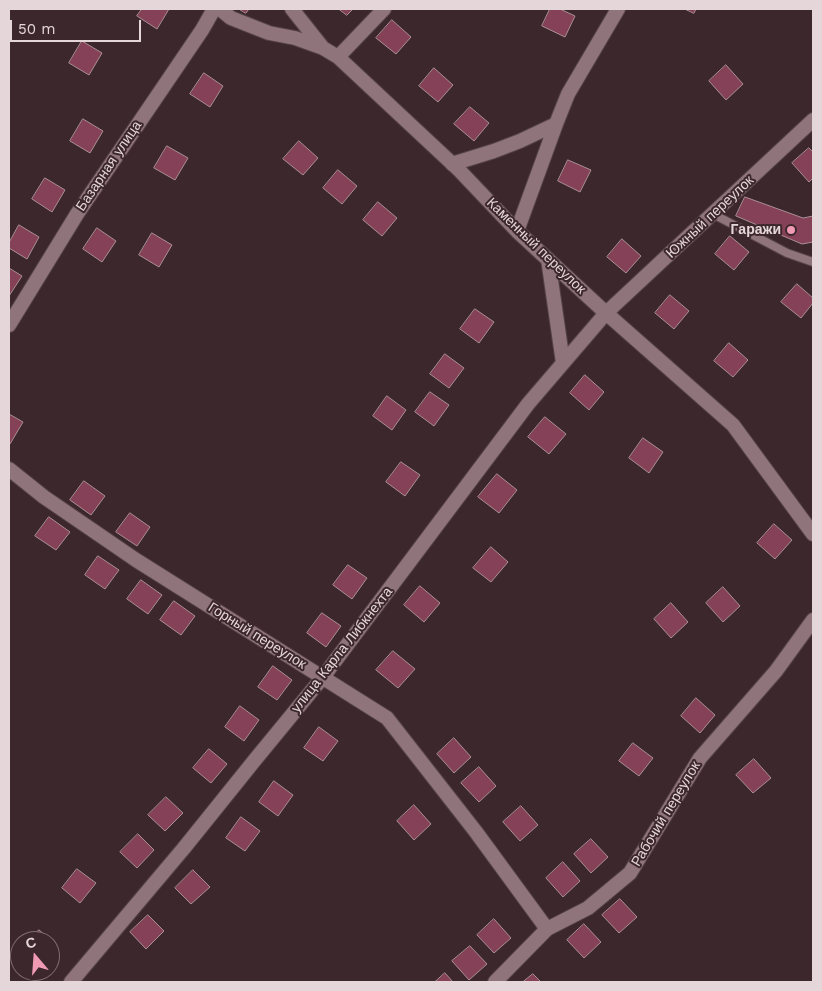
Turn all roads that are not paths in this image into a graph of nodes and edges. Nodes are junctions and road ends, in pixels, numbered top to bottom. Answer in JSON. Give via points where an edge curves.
{"nodes":[{"id":1,"x":214,"y":9,"type":"edge"},
{"id":2,"x":220,"y":9,"type":"edge"},
{"id":3,"x":292,"y":9,"type":"edge"},
{"id":4,"x":384,"y":9,"type":"edge"},
{"id":5,"x":618,"y":9,"type":"edge"},
{"id":6,"x":323,"y":48,"type":"junction"},
{"id":7,"x":338,"y":57,"type":"junction"},
{"id":8,"x":813,"y":120,"type":"edge"},
{"id":9,"x":556,"y":124,"type":"junction"},
{"id":10,"x":452,"y":164,"type":"junction"},
{"id":11,"x":713,"y":214,"type":"junction"},
{"id":12,"x":517,"y":231,"type":"junction"},
{"id":13,"x":548,"y":259,"type":"junction"},
{"id":14,"x":813,"y":262,"type":"edge"},
{"id":15,"x":606,"y":313,"type":"junction"},
{"id":16,"x":9,"y":325,"type":"edge"},
{"id":17,"x":562,"y":363,"type":"junction"},
{"id":18,"x":9,"y":469,"type":"edge"},
{"id":19,"x":813,"y":534,"type":"edge"},
{"id":20,"x":813,"y":620,"type":"edge"},
{"id":21,"x":323,"y":677,"type":"junction"},
{"id":22,"x":547,"y":929,"type":"junction"},
{"id":23,"x":71,"y":982,"type":"edge"},
{"id":24,"x":495,"y":982,"type":"edge"}],
"edges":[{"from":1,"to":16,"type":"street","name":"Базарная улица","via":[[77,214]]},
{"from":2,"to":6,"type":"street","name":"Каменный переулок","via":[[231,18],[269,33]]},
{"from":3,"to":6,"type":"street"},
{"from":4,"to":7,"type":"street"},
{"from":5,"to":9,"type":"street","via":[[568,94]]},
{"from":6,"to":7,"type":"street","name":"Каменный переулок"},
{"from":7,"to":10,"type":"street","name":"Каменный переулок"},
{"from":8,"to":11,"type":"street","name":"Южный переулок"},
{"from":9,"to":10,"type":"street","via":[[520,142]]},
{"from":9,"to":12,"type":"street"},
{"from":10,"to":12,"type":"street","name":"Каменный переулок"},
{"from":11,"to":14,"type":"lane","via":[[787,253]]},
{"from":11,"to":15,"type":"street","name":"Южный переулок"},
{"from":12,"to":13,"type":"street","name":"Каменный переулок"},
{"from":13,"to":15,"type":"street","name":"Каменный переулок"},
{"from":13,"to":17,"type":"street"},
{"from":15,"to":17,"type":"street","name":"улица Карла Либкнехта"},
{"from":15,"to":19,"type":"street","name":"Каменный переулок","via":[[733,426]]},
{"from":17,"to":21,"type":"street","name":"улица Карла Либкнехта"},
{"from":18,"to":21,"type":"street","name":"Горный переулок","via":[[136,560]]},
{"from":20,"to":22,"type":"street","name":"Рабочий переулок","via":[[776,670],[700,758],[630,873],[588,908]]},
{"from":21,"to":22,"type":"street","name":"Горный переулок","via":[[387,718]]},
{"from":21,"to":23,"type":"street","name":"улица Карла Либкнехта"},
{"from":22,"to":24,"type":"street","name":"Рабочий переулок"}]}
